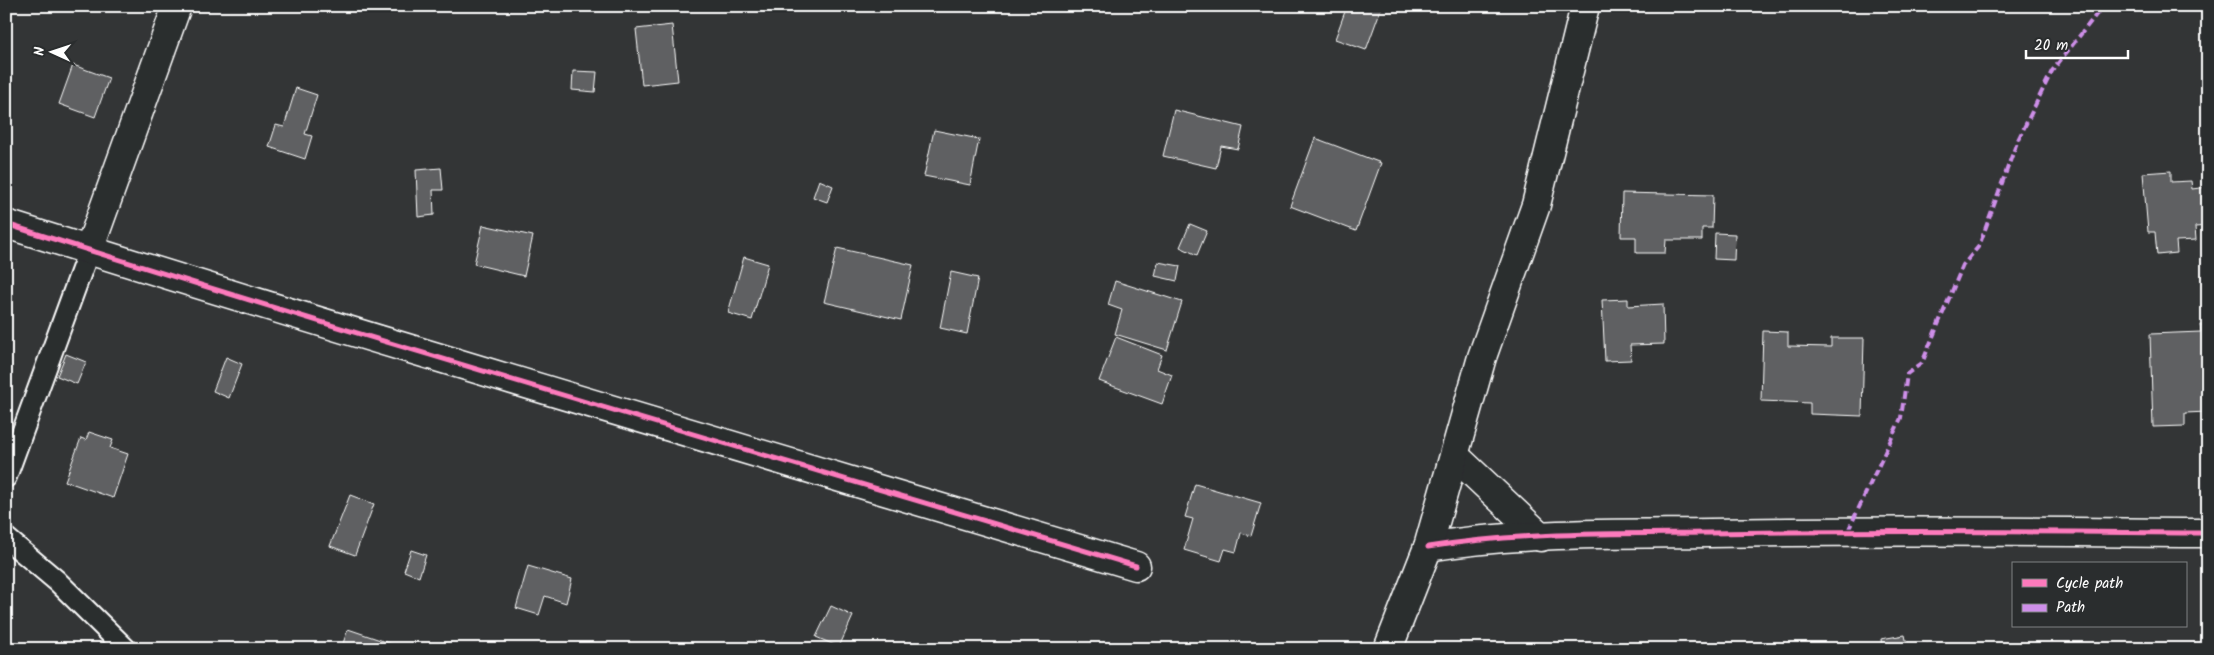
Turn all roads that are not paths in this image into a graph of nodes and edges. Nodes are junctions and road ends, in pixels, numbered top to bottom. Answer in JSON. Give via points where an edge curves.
{"nodes":[{"id":1,"x":177,"y":6,"type":"edge"},
{"id":2,"x":1585,"y":6,"type":"edge"},
{"id":3,"x":6,"y":224,"type":"edge"},
{"id":4,"x":89,"y":250,"type":"junction"},
{"id":5,"x":1455,"y":456,"type":"junction"},
{"id":6,"x":6,"y":477,"type":"edge"},
{"id":7,"x":2208,"y":533,"type":"edge"},
{"id":8,"x":1541,"y":537,"type":"junction"},
{"id":9,"x":6,"y":538,"type":"edge"},
{"id":10,"x":1428,"y":548,"type":"junction"},
{"id":11,"x":1136,"y":566,"type":"dead end"},
{"id":12,"x":126,"y":649,"type":"edge"},
{"id":13,"x":1388,"y":649,"type":"edge"}],
"edges":[{"from":1,"to":4,"type":"street"},
{"from":2,"to":5,"type":"street","via":[[1536,205],[1482,357]]},
{"from":3,"to":4,"type":"street"},
{"from":4,"to":6,"type":"lane"},
{"from":4,"to":11,"type":"street","via":[[333,327]]},
{"from":5,"to":8,"type":"street"},
{"from":5,"to":10,"type":"street"},
{"from":7,"to":8,"type":"street","via":[[1749,532]]},
{"from":8,"to":10,"type":"street","via":[[1474,540]]},
{"from":9,"to":12,"type":"lane","via":[[57,581]]},
{"from":10,"to":13,"type":"street"}]}
